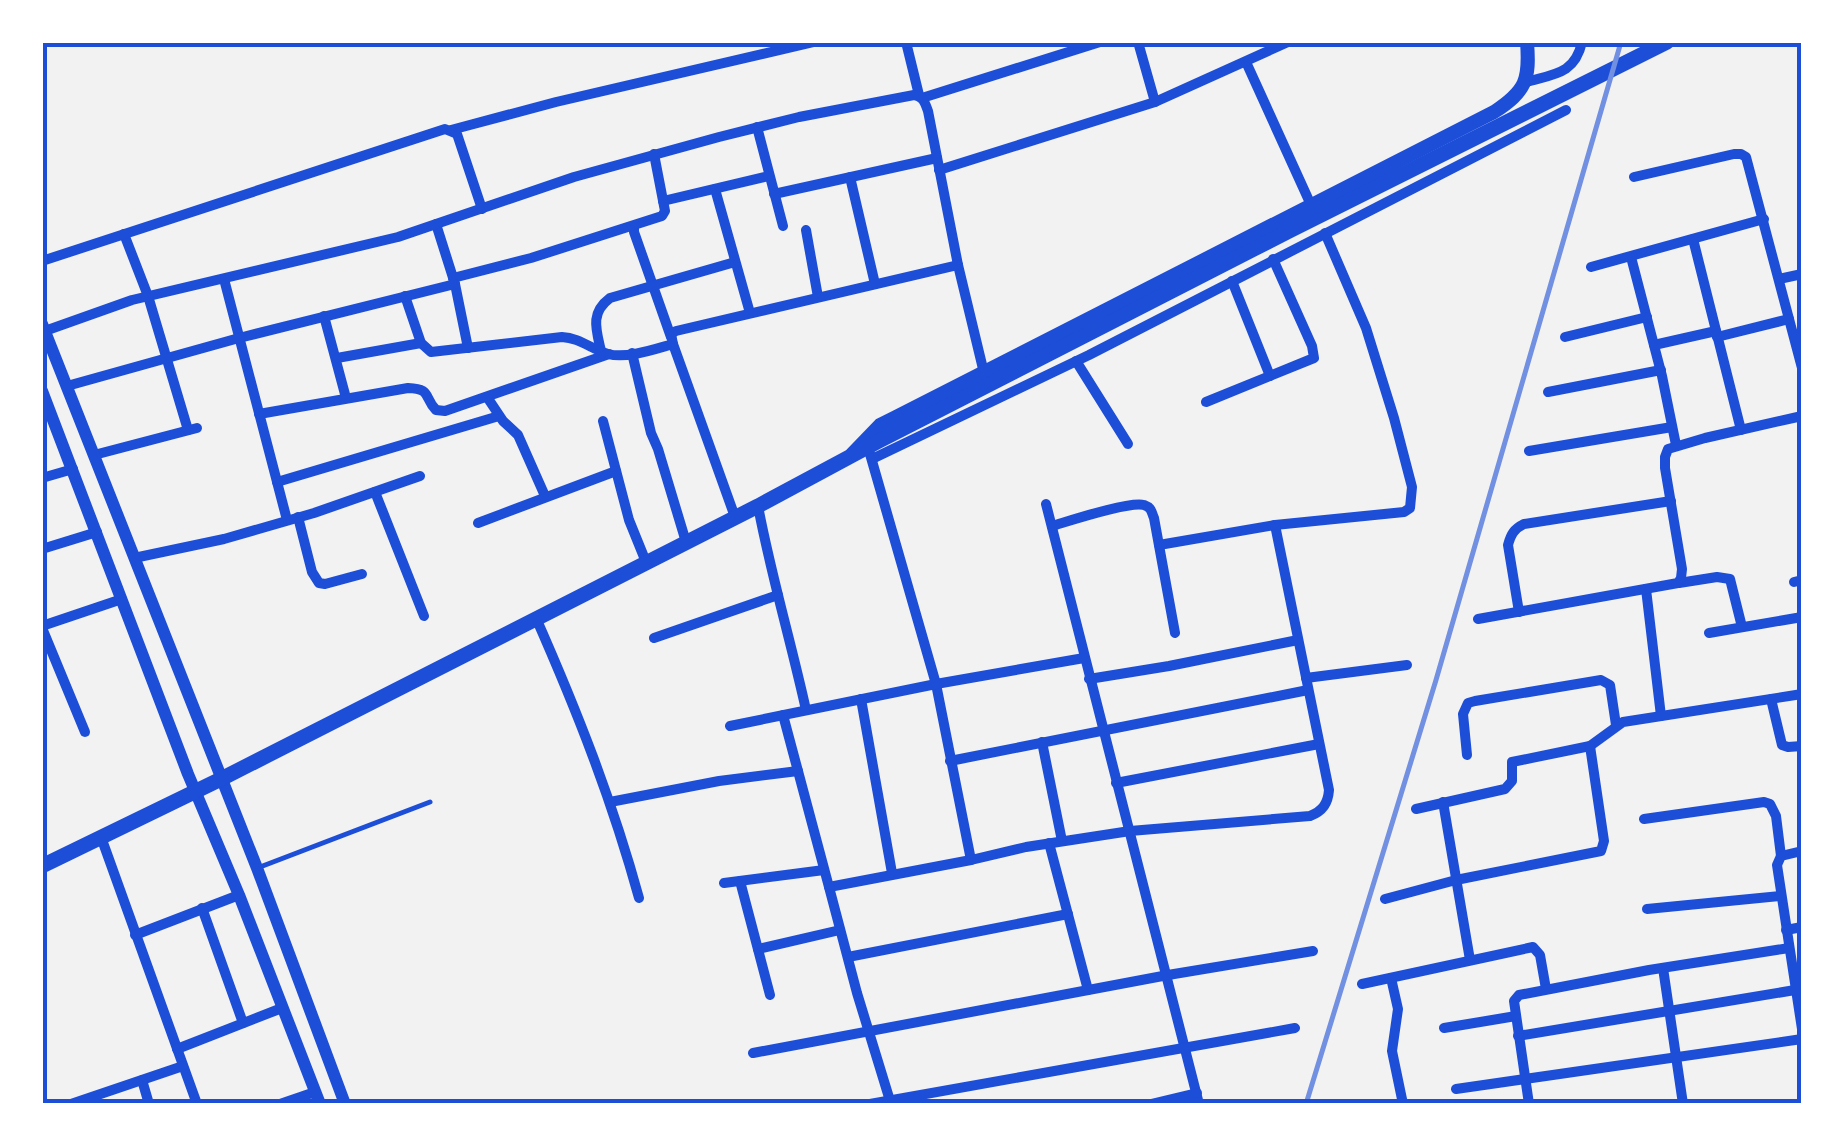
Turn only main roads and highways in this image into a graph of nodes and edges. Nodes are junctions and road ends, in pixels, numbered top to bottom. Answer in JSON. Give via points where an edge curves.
{"nodes":[{"id":1,"x":1527,"y":42,"type":"edge"},
{"id":2,"x":1667,"y":42,"type":"edge"},
{"id":3,"x":849,"y":458,"type":"junction"},
{"id":4,"x":42,"y":866,"type":"edge"}],
"edges":[{"from":1,"to":3,"type":"main road","via":[[1526,82],[1494,112],[880,425]]},
{"from":2,"to":3,"type":"main road"},
{"from":3,"to":4,"type":"main road"}]}
